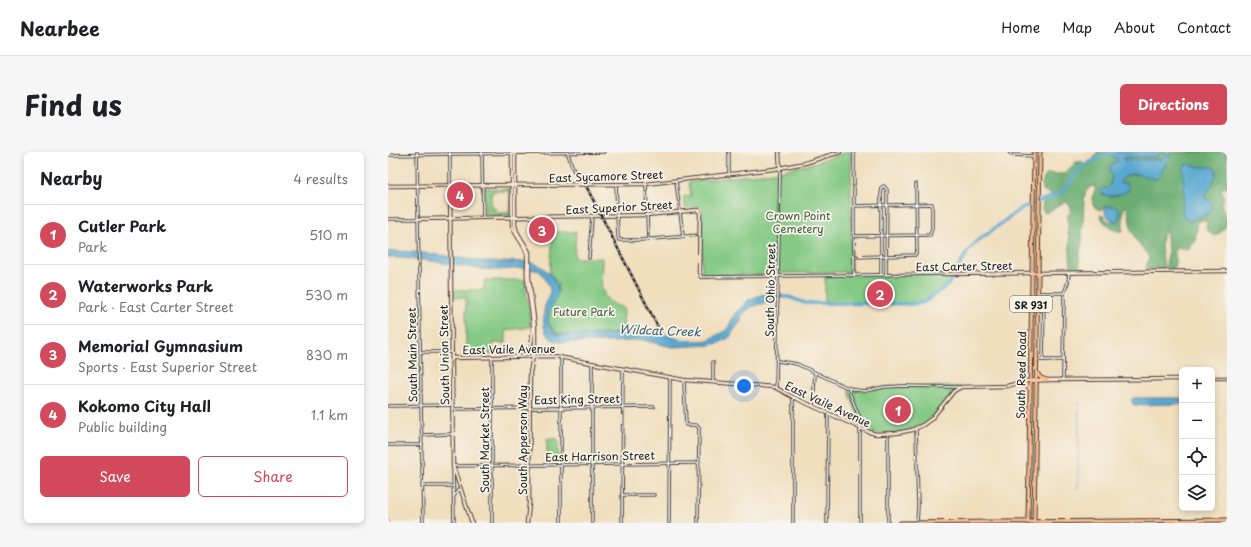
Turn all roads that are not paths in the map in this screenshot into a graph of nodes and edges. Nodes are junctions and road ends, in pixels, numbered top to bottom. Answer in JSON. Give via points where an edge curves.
{"nodes":[{"id":1,"x":417,"y":152,"type":"edge"},
{"id":2,"x":568,"y":152,"type":"edge"},
{"id":3,"x":599,"y":152,"type":"edge"},
{"id":4,"x":604,"y":152,"type":"edge"},
{"id":5,"x":729,"y":152,"type":"edge"},
{"id":6,"x":779,"y":152,"type":"edge"},
{"id":7,"x":840,"y":152,"type":"edge"},
{"id":8,"x":854,"y":152,"type":"edge"},
{"id":9,"x":1009,"y":152,"type":"edge"},
{"id":10,"x":1040,"y":152,"type":"edge"},
{"id":11,"x":450,"y":153,"type":"edge"},
{"id":12,"x":482,"y":153,"type":"edge"},
{"id":13,"x":513,"y":153,"type":"edge"},
{"id":14,"x":1034,"y":154,"type":"edge"},
{"id":15,"x":388,"y":155,"type":"edge"},
{"id":16,"x":417,"y":155,"type":"junction"},
{"id":17,"x":780,"y":168,"type":"junction"},
{"id":18,"x":729,"y":175,"type":"junction"},
{"id":19,"x":676,"y":181,"type":"junction"},
{"id":20,"x":646,"y":184,"type":"junction"},
{"id":21,"x":916,"y":184,"type":"dead end"},
{"id":22,"x":616,"y":185,"type":"junction"},
{"id":23,"x":388,"y":186,"type":"edge"},
{"id":24,"x":417,"y":186,"type":"junction"},
{"id":25,"x":450,"y":186,"type":"junction"},
{"id":26,"x":482,"y":186,"type":"junction"},
{"id":27,"x":514,"y":186,"type":"junction"},
{"id":28,"x":580,"y":186,"type":"junction"},
{"id":29,"x":886,"y":205,"type":"junction"},
{"id":30,"x":917,"y":205,"type":"junction"},
{"id":31,"x":854,"y":206,"type":"junction"},
{"id":32,"x":882,"y":206,"type":"junction"},
{"id":33,"x":680,"y":212,"type":"junction"},
{"id":34,"x":617,"y":216,"type":"junction"},
{"id":35,"x":647,"y":216,"type":"junction"},
{"id":36,"x":592,"y":217,"type":"junction"},
{"id":37,"x":450,"y":218,"type":"junction"},
{"id":38,"x":483,"y":218,"type":"junction"},
{"id":39,"x":514,"y":218,"type":"junction"},
{"id":40,"x":388,"y":219,"type":"edge"},
{"id":41,"x":418,"y":219,"type":"junction"},
{"id":42,"x":700,"y":235,"type":"junction"},
{"id":43,"x":881,"y":235,"type":"junction"},
{"id":44,"x":886,"y":235,"type":"junction"},
{"id":45,"x":917,"y":235,"type":"junction"},
{"id":46,"x":683,"y":236,"type":"junction"},
{"id":47,"x":854,"y":236,"type":"junction"},
{"id":48,"x":648,"y":240,"type":"junction"},
{"id":49,"x":854,"y":257,"type":"junction"},
{"id":50,"x":881,"y":257,"type":"junction"},
{"id":51,"x":886,"y":257,"type":"junction"},
{"id":52,"x":589,"y":258,"type":"dead end"},
{"id":53,"x":1227,"y":271,"type":"edge"},
{"id":54,"x":1068,"y":273,"type":"junction"},
{"id":55,"x":946,"y":274,"type":"joint"},
{"id":56,"x":1032,"y":274,"type":"junction"},
{"id":57,"x":1038,"y":274,"type":"junction"},
{"id":58,"x":882,"y":275,"type":"junction"},
{"id":59,"x":886,"y":275,"type":"junction"},
{"id":60,"x":854,"y":276,"type":"junction"},
{"id":61,"x":701,"y":277,"type":"joint"},
{"id":62,"x":779,"y":277,"type":"junction"},
{"id":63,"x":1038,"y":293,"type":"junction"},
{"id":64,"x":1044,"y":293,"type":"junction"},
{"id":65,"x":1064,"y":293,"type":"junction"},
{"id":66,"x":420,"y":352,"type":"junction"},
{"id":67,"x":452,"y":352,"type":"junction"},
{"id":68,"x":532,"y":356,"type":"junction"},
{"id":69,"x":492,"y":357,"type":"junction"},
{"id":70,"x":561,"y":357,"type":"junction"},
{"id":71,"x":452,"y":358,"type":"junction"},
{"id":72,"x":1036,"y":360,"type":"junction"},
{"id":73,"x":1043,"y":360,"type":"junction"},
{"id":74,"x":1064,"y":360,"type":"junction"},
{"id":75,"x":777,"y":361,"type":"junction"},
{"id":76,"x":713,"y":362,"type":"dead end"},
{"id":77,"x":592,"y":363,"type":"junction"},
{"id":78,"x":623,"y":369,"type":"junction"},
{"id":79,"x":815,"y":372,"type":"junction"},
{"id":80,"x":1036,"y":372,"type":"junction"},
{"id":81,"x":670,"y":378,"type":"junction"},
{"id":82,"x":1179,"y":378,"type":"edge"},
{"id":83,"x":1215,"y":378,"type":"edge"},
{"id":84,"x":1227,"y":378,"type":"edge"},
{"id":85,"x":684,"y":380,"type":"junction"},
{"id":86,"x":1030,"y":380,"type":"junction"},
{"id":87,"x":1047,"y":380,"type":"junction"},
{"id":88,"x":1063,"y":380,"type":"junction"},
{"id":89,"x":1036,"y":381,"type":"junction"},
{"id":90,"x":713,"y":382,"type":"junction"},
{"id":91,"x":1020,"y":384,"type":"junction"},
{"id":92,"x":961,"y":387,"type":"junction"},
{"id":93,"x":776,"y":388,"type":"junction"},
{"id":94,"x":849,"y":389,"type":"junction"},
{"id":95,"x":1030,"y":393,"type":"junction"},
{"id":96,"x":794,"y":398,"type":"junction"},
{"id":97,"x":388,"y":406,"type":"edge"},
{"id":98,"x":421,"y":406,"type":"junction"},
{"id":99,"x":453,"y":407,"type":"junction"},
{"id":100,"x":592,"y":407,"type":"junction"},
{"id":101,"x":623,"y":407,"type":"junction"},
{"id":102,"x":654,"y":407,"type":"dead end"},
{"id":103,"x":813,"y":407,"type":"junction"},
{"id":104,"x":492,"y":408,"type":"junction"},
{"id":105,"x":530,"y":408,"type":"junction"},
{"id":106,"x":561,"y":408,"type":"junction"},
{"id":107,"x":828,"y":414,"type":"junction"},
{"id":108,"x":860,"y":428,"type":"junction"},
{"id":109,"x":916,"y":428,"type":"junction"},
{"id":110,"x":453,"y":434,"type":"junction"},
{"id":111,"x":888,"y":434,"type":"junction"},
{"id":112,"x":422,"y":435,"type":"junction"},
{"id":113,"x":388,"y":445,"type":"edge"},
{"id":114,"x":422,"y":445,"type":"junction"},
{"id":115,"x":698,"y":463,"type":"junction"},
{"id":116,"x":592,"y":464,"type":"junction"},
{"id":117,"x":622,"y":464,"type":"junction"},
{"id":118,"x":669,"y":464,"type":"junction"},
{"id":119,"x":530,"y":465,"type":"junction"},
{"id":120,"x":561,"y":465,"type":"junction"},
{"id":121,"x":453,"y":466,"type":"junction"},
{"id":122,"x":492,"y":466,"type":"junction"},
{"id":123,"x":422,"y":486,"type":"junction"},
{"id":124,"x":453,"y":486,"type":"junction"},
{"id":125,"x":460,"y":489,"type":"junction"},
{"id":126,"x":622,"y":495,"type":"junction"},
{"id":127,"x":654,"y":495,"type":"dead end"},
{"id":128,"x":453,"y":498,"type":"junction"},
{"id":129,"x":1227,"y":520,"type":"edge"},
{"id":130,"x":1028,"y":522,"type":"edge"},
{"id":131,"x":1034,"y":522,"type":"edge"},
{"id":132,"x":423,"y":523,"type":"edge"},
{"id":133,"x":454,"y":523,"type":"edge"},
{"id":134,"x":472,"y":523,"type":"edge"},
{"id":135,"x":492,"y":523,"type":"edge"},
{"id":136,"x":527,"y":523,"type":"edge"},
{"id":137,"x":561,"y":523,"type":"edge"},
{"id":138,"x":592,"y":523,"type":"edge"},
{"id":139,"x":622,"y":523,"type":"edge"},
{"id":140,"x":670,"y":523,"type":"edge"},
{"id":141,"x":698,"y":523,"type":"edge"},
{"id":142,"x":793,"y":523,"type":"edge"},
{"id":143,"x":827,"y":523,"type":"edge"},
{"id":144,"x":860,"y":523,"type":"edge"},
{"id":145,"x":888,"y":523,"type":"edge"},
{"id":146,"x":900,"y":523,"type":"edge"},
{"id":147,"x":918,"y":523,"type":"edge"},
{"id":148,"x":950,"y":523,"type":"edge"}],
"edges":[{"from":1,"to":16,"type":"street","name":"South Main Street"},
{"from":2,"to":3,"type":"street"},
{"from":2,"to":13,"type":"street"},
{"from":2,"to":28,"type":"street"},
{"from":3,"to":4,"type":"street"},
{"from":5,"to":18,"type":"street"},
{"from":6,"to":17,"type":"street"},
{"from":7,"to":17,"type":"street","name":"East Sycamore Street"},
{"from":8,"to":31,"type":"street"},
{"from":9,"to":14,"type":"street","via":[[1012,155]]},
{"from":10,"to":57,"type":"main road","name":"South Reed Road","number":"SR 931"},
{"from":11,"to":12,"type":"street"},
{"from":11,"to":16,"type":"street"},
{"from":11,"to":25,"type":"street"},
{"from":12,"to":13,"type":"street"},
{"from":12,"to":26,"type":"street"},
{"from":13,"to":27,"type":"street","name":"South Apperson Way"},
{"from":14,"to":56,"type":"main road","name":"South Reed Road","number":"SR 931"},
{"from":15,"to":16,"type":"street"},
{"from":16,"to":24,"type":"street","name":"South Main Street"},
{"from":17,"to":18,"type":"street","name":"East Sycamore Street"},
{"from":17,"to":62,"type":"street","name":"South Ohio Street"},
{"from":18,"to":19,"type":"street","name":"East Sycamore Street"},
{"from":19,"to":20,"type":"street","name":"East Sycamore Street"},
{"from":19,"to":33,"type":"street"},
{"from":20,"to":22,"type":"street","name":"East Sycamore Street"},
{"from":20,"to":35,"type":"street"},
{"from":21,"to":30,"type":"street"},
{"from":22,"to":28,"type":"street","name":"East Sycamore Street"},
{"from":22,"to":34,"type":"street"},
{"from":23,"to":24,"type":"street","name":"East Sycamore Street"},
{"from":24,"to":25,"type":"street","name":"East Sycamore Street"},
{"from":24,"to":41,"type":"street","name":"South Main Street"},
{"from":25,"to":26,"type":"street","name":"East Sycamore Street"},
{"from":25,"to":37,"type":"street","name":"South Union Street"},
{"from":26,"to":27,"type":"street","name":"East Sycamore Street"},
{"from":26,"to":38,"type":"street"},
{"from":27,"to":28,"type":"street","name":"East Sycamore Street"},
{"from":27,"to":39,"type":"street","name":"South Apperson Way"},
{"from":29,"to":30,"type":"street"},
{"from":29,"to":32,"type":"street"},
{"from":29,"to":32,"type":"street","via":[[884,186]]},
{"from":29,"to":44,"type":"street"},
{"from":30,"to":45,"type":"street"},
{"from":30,"to":45,"type":"street","via":[[932,204],[932,232],[930,235]]},
{"from":31,"to":32,"type":"street"},
{"from":31,"to":47,"type":"street"},
{"from":32,"to":43,"type":"street"},
{"from":33,"to":35,"type":"street","name":"East Superior Street"},
{"from":33,"to":42,"type":"street","name":"East Superior Street","via":[[700,210]]},
{"from":33,"to":46,"type":"street"},
{"from":34,"to":35,"type":"street","name":"East Superior Street"},
{"from":34,"to":36,"type":"street","name":"East Superior Street"},
{"from":34,"to":48,"type":"street","via":[[619,239]]},
{"from":35,"to":48,"type":"street"},
{"from":36,"to":39,"type":"street","name":"East Superior Street"},
{"from":36,"to":52,"type":"street"},
{"from":37,"to":38,"type":"street","name":"East Superior Street"},
{"from":37,"to":41,"type":"street","name":"East Superior Street"},
{"from":37,"to":67,"type":"street","name":"South Union Street"},
{"from":38,"to":39,"type":"street","name":"East Superior Street"},
{"from":39,"to":68,"type":"street","name":"South Apperson Way","via":[[513,230],[528,257]]},
{"from":40,"to":41,"type":"street"},
{"from":41,"to":66,"type":"street","name":"South Main Street"},
{"from":42,"to":46,"type":"street"},
{"from":42,"to":61,"type":"street"},
{"from":43,"to":44,"type":"street"},
{"from":43,"to":47,"type":"street"},
{"from":43,"to":50,"type":"street"},
{"from":44,"to":45,"type":"street"},
{"from":44,"to":51,"type":"street"},
{"from":45,"to":51,"type":"street","via":[[915,255]]},
{"from":46,"to":48,"type":"street"},
{"from":47,"to":49,"type":"street"},
{"from":49,"to":50,"type":"street"},
{"from":49,"to":60,"type":"street"},
{"from":50,"to":51,"type":"street"},
{"from":50,"to":58,"type":"street"},
{"from":51,"to":59,"type":"street"},
{"from":53,"to":54,"type":"street","name":"East Carter Street"},
{"from":54,"to":57,"type":"street","name":"East Carter Street"},
{"from":54,"to":65,"type":"street"},
{"from":55,"to":56,"type":"street","name":"East Carter Street"},
{"from":55,"to":59,"type":"street","name":"East Carter Street"},
{"from":56,"to":57,"type":"street","name":"East Carter Street"},
{"from":56,"to":86,"type":"main road","name":"South Reed Road","number":"SR 931"},
{"from":57,"to":63,"type":"main road","name":"South Reed Road","number":"SR 931"},
{"from":58,"to":59,"type":"street","name":"East Carter Street"},
{"from":58,"to":60,"type":"street","name":"East Carter Street"},
{"from":60,"to":62,"type":"street","name":"East Carter Street"},
{"from":61,"to":62,"type":"street","name":"East Carter Street"},
{"from":62,"to":75,"type":"street","name":"South Ohio Street"},
{"from":63,"to":64,"type":"street"},
{"from":63,"to":72,"type":"main road","name":"South Reed Road","number":"SR 931"},
{"from":64,"to":65,"type":"street"},
{"from":64,"to":73,"type":"street"},
{"from":65,"to":74,"type":"street"},
{"from":66,"to":67,"type":"street","name":"East Vaile Avenue"},
{"from":66,"to":98,"type":"street","name":"South Main Street"},
{"from":67,"to":71,"type":"street","name":"South Union Street"},
{"from":68,"to":69,"type":"street","name":"East Vaile Avenue"},
{"from":68,"to":70,"type":"street","name":"East Vaile Avenue"},
{"from":68,"to":105,"type":"street","name":"South Apperson Way"},
{"from":69,"to":71,"type":"street","name":"East Vaile Avenue"},
{"from":69,"to":104,"type":"street","name":"South Market Street"},
{"from":70,"to":77,"type":"street","name":"East Vaile Avenue"},
{"from":70,"to":106,"type":"street"},
{"from":71,"to":99,"type":"street","name":"South Union Street"},
{"from":72,"to":73,"type":"street"},
{"from":72,"to":80,"type":"main road","name":"South Reed Road","number":"SR 931"},
{"from":73,"to":74,"type":"street"},
{"from":74,"to":88,"type":"street"},
{"from":75,"to":79,"type":"street","via":[[794,363]]},
{"from":75,"to":93,"type":"street","name":"South Ohio Street"},
{"from":76,"to":90,"type":"street"},
{"from":77,"to":78,"type":"street","name":"East Vaile Avenue"},
{"from":77,"to":100,"type":"street"},
{"from":78,"to":81,"type":"street","name":"East Vaile Avenue"},
{"from":78,"to":101,"type":"street"},
{"from":79,"to":94,"type":"street"},
{"from":79,"to":103,"type":"street"},
{"from":80,"to":87,"type":"main road"},
{"from":80,"to":89,"type":"main road","name":"South Reed Road","number":"SR 931"},
{"from":81,"to":85,"type":"street","name":"East Vaile Avenue"},
{"from":81,"to":118,"type":"street"},
{"from":82,"to":88,"type":"street"},
{"from":83,"to":84,"type":"street"},
{"from":85,"to":90,"type":"street","name":"East Vaile Avenue"},
{"from":85,"to":115,"type":"street","via":[[686,425],[698,426]]},
{"from":86,"to":89,"type":"street"},
{"from":86,"to":91,"type":"street"},
{"from":86,"to":95,"type":"main road","name":"South Reed Road","number":"SR 931"},
{"from":87,"to":88,"type":"street"},
{"from":87,"to":89,"type":"street"},
{"from":89,"to":131,"type":"main road","name":"South Reed Road","number":"SR 931"},
{"from":90,"to":93,"type":"street","name":"East Vaile Avenue"},
{"from":91,"to":92,"type":"street"},
{"from":91,"to":95,"type":"main road","via":[[1026,384]]},
{"from":92,"to":94,"type":"street","via":[[894,386],[862,391]]},
{"from":92,"to":109,"type":"street","name":"East Vaile Avenue","via":[[954,391],[931,420]]},
{"from":93,"to":96,"type":"street","name":"East Vaile Avenue"},
{"from":94,"to":108,"type":"street","via":[[860,419]]},
{"from":95,"to":130,"type":"main road","name":"South Reed Road","number":"SR 931"},
{"from":96,"to":103,"type":"street","name":"East Vaile Avenue"},
{"from":96,"to":142,"type":"street"},
{"from":97,"to":98,"type":"street","name":"East King Street"},
{"from":98,"to":99,"type":"street","name":"East King Street"},
{"from":98,"to":112,"type":"street","name":"South Main Street"},
{"from":99,"to":104,"type":"street","name":"East King Street"},
{"from":99,"to":110,"type":"street","name":"South Union Street"},
{"from":100,"to":101,"type":"street","name":"East King Street"},
{"from":100,"to":106,"type":"street","name":"East King Street"},
{"from":100,"to":116,"type":"street"},
{"from":101,"to":102,"type":"street","name":"East King Street"},
{"from":101,"to":117,"type":"street"},
{"from":103,"to":107,"type":"street","name":"East Vaile Avenue"},
{"from":104,"to":105,"type":"street","name":"East King Street"},
{"from":104,"to":122,"type":"street","name":"South Market Street"},
{"from":105,"to":106,"type":"street","name":"East King Street"},
{"from":105,"to":119,"type":"street","name":"South Apperson Way"},
{"from":106,"to":120,"type":"street"},
{"from":107,"to":108,"type":"street","name":"East Vaile Avenue"},
{"from":107,"to":143,"type":"street"},
{"from":108,"to":111,"type":"street","name":"East Vaile Avenue","via":[[874,434]]},
{"from":108,"to":144,"type":"street"},
{"from":109,"to":111,"type":"street","name":"East Vaile Avenue"},
{"from":109,"to":147,"type":"street"},
{"from":110,"to":112,"type":"street"},
{"from":110,"to":121,"type":"street","name":"South Union Street"},
{"from":111,"to":145,"type":"street"},
{"from":112,"to":114,"type":"street","name":"South Main Street"},
{"from":113,"to":114,"type":"street"},
{"from":114,"to":123,"type":"street","name":"South Main Street"},
{"from":115,"to":118,"type":"street","name":"East Harrison Street"},
{"from":115,"to":141,"type":"street"},
{"from":116,"to":117,"type":"street","name":"East Harrison Street"},
{"from":116,"to":120,"type":"street","name":"East Harrison Street"},
{"from":116,"to":138,"type":"street"},
{"from":117,"to":118,"type":"street","name":"East Harrison Street"},
{"from":117,"to":126,"type":"street"},
{"from":118,"to":140,"type":"street"},
{"from":119,"to":120,"type":"street","name":"East Harrison Street"},
{"from":119,"to":122,"type":"street","name":"East Harrison Street"},
{"from":119,"to":136,"type":"street","name":"South Apperson Way","via":[[530,504]]},
{"from":120,"to":137,"type":"street"},
{"from":121,"to":122,"type":"street","name":"East Harrison Street"},
{"from":121,"to":124,"type":"street","name":"South Union Street"},
{"from":121,"to":125,"type":"street"},
{"from":122,"to":135,"type":"street","name":"South Market Street"},
{"from":123,"to":124,"type":"street"},
{"from":123,"to":132,"type":"street","name":"South Main Street"},
{"from":124,"to":128,"type":"street","name":"South Union Street"},
{"from":125,"to":128,"type":"street"},
{"from":125,"to":134,"type":"street"},
{"from":126,"to":127,"type":"street"},
{"from":126,"to":139,"type":"street"},
{"from":128,"to":133,"type":"street","name":"South Union Street"},
{"from":129,"to":131,"type":"main road"},
{"from":130,"to":131,"type":"main road"},
{"from":130,"to":148,"type":"main road"},
{"from":146,"to":147,"type":"main road"},
{"from":147,"to":148,"type":"main road"}]}
